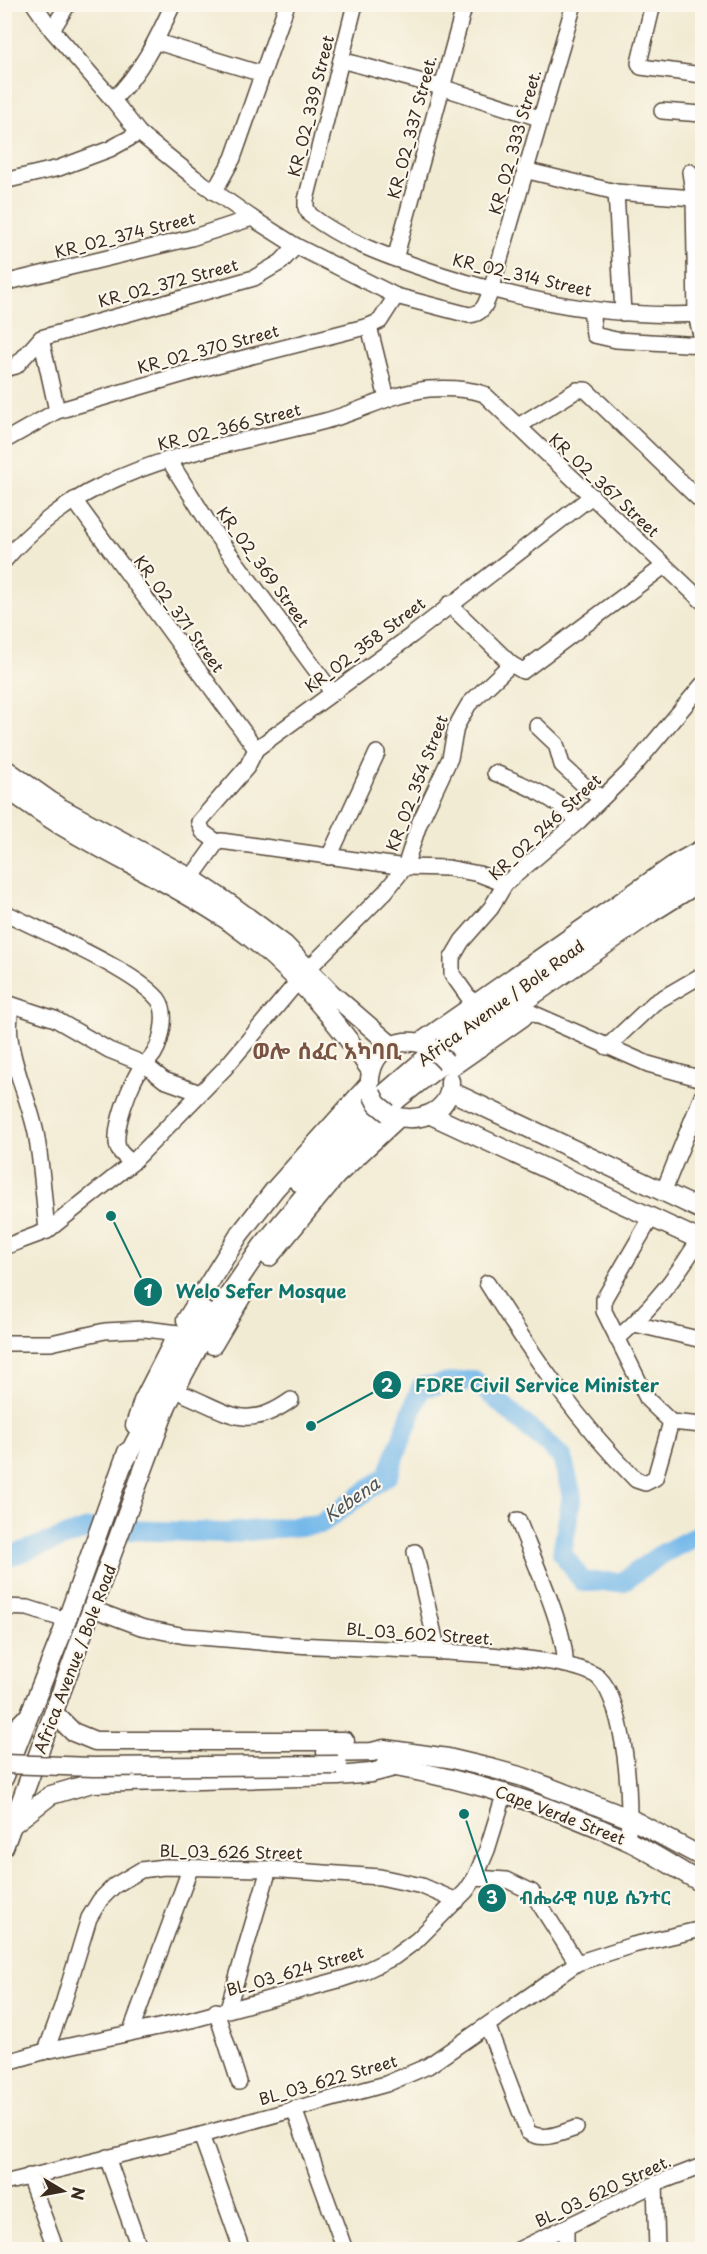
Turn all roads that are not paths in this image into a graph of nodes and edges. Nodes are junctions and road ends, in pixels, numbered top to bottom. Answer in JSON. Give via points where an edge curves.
{"nodes":[{"id":1,"x":34,"y":4,"type":"edge"},
{"id":2,"x":68,"y":4,"type":"edge"},
{"id":3,"x":173,"y":4,"type":"edge"},
{"id":4,"x":287,"y":4,"type":"edge"},
{"id":5,"x":465,"y":4,"type":"edge"},
{"id":6,"x":574,"y":4,"type":"edge"},
{"id":7,"x":653,"y":4,"type":"edge"},
{"id":8,"x":352,"y":5,"type":"edge"},
{"id":9,"x":52,"y":30,"type":"junction"},
{"id":10,"x":157,"y":42,"type":"junction"},
{"id":11,"x":341,"y":60,"type":"junction"},
{"id":12,"x":262,"y":74,"type":"junction"},
{"id":13,"x":702,"y":75,"type":"edge"},
{"id":14,"x":441,"y":87,"type":"junction"},
{"id":15,"x":113,"y":100,"type":"junction"},
{"id":16,"x":662,"y":111,"type":"dead end"},
{"id":17,"x":702,"y":114,"type":"edge"},
{"id":18,"x":539,"y":118,"type":"junction"},
{"id":19,"x":139,"y":133,"type":"junction"},
{"id":20,"x":524,"y":170,"type":"junction"},
{"id":21,"x":690,"y":172,"type":"dead end"},
{"id":22,"x":4,"y":182,"type":"edge"},
{"id":23,"x":214,"y":192,"type":"junction"},
{"id":24,"x":616,"y":192,"type":"junction"},
{"id":25,"x":694,"y":198,"type":"junction"},
{"id":26,"x":310,"y":215,"type":"joint"},
{"id":27,"x":252,"y":218,"type":"junction"},
{"id":28,"x":296,"y":246,"type":"junction"},
{"id":29,"x":395,"y":259,"type":"junction"},
{"id":30,"x":4,"y":283,"type":"edge"},
{"id":31,"x":491,"y":290,"type":"junction"},
{"id":32,"x":396,"y":296,"type":"junction"},
{"id":33,"x":591,"y":309,"type":"junction"},
{"id":34,"x":623,"y":313,"type":"junction"},
{"id":35,"x":699,"y":315,"type":"edge"},
{"id":36,"x":369,"y":326,"type":"junction"},
{"id":37,"x":41,"y":338,"type":"junction"},
{"id":38,"x":702,"y":339,"type":"edge"},
{"id":39,"x":702,"y":345,"type":"edge"},
{"id":40,"x":4,"y":369,"type":"edge"},
{"id":41,"x":483,"y":394,"type":"joint"},
{"id":42,"x":387,"y":399,"type":"junction"},
{"id":43,"x":57,"y":411,"type":"junction"},
{"id":44,"x":520,"y":425,"type":"junction"},
{"id":45,"x":4,"y":441,"type":"edge"},
{"id":46,"x":169,"y":460,"type":"junction"},
{"id":47,"x":592,"y":496,"type":"junction"},
{"id":48,"x":74,"y":500,"type":"junction"},
{"id":49,"x":702,"y":502,"type":"edge"},
{"id":50,"x":5,"y":558,"type":"edge"},
{"id":51,"x":663,"y":567,"type":"junction"},
{"id":52,"x":702,"y":602,"type":"edge"},
{"id":53,"x":449,"y":604,"type":"junction"},
{"id":54,"x":511,"y":664,"type":"junction"},
{"id":55,"x":702,"y":685,"type":"edge"},
{"id":56,"x":333,"y":692,"type":"junction"},
{"id":57,"x":537,"y":726,"type":"dead end"},
{"id":58,"x":256,"y":749,"type":"junction"},
{"id":59,"x":377,"y":753,"type":"dead end"},
{"id":60,"x":4,"y":768,"type":"edge"},
{"id":61,"x":495,"y":773,"type":"dead end"},
{"id":62,"x":6,"y":791,"type":"edge"},
{"id":63,"x":602,"y":798,"type":"junction"},
{"id":64,"x":579,"y":821,"type":"junction"},
{"id":65,"x":218,"y":842,"type":"junction"},
{"id":66,"x":702,"y":849,"type":"edge"},
{"id":67,"x":329,"y":857,"type":"junction"},
{"id":68,"x":702,"y":866,"type":"edge"},
{"id":69,"x":405,"y":867,"type":"junction"},
{"id":70,"x":191,"y":878,"type":"junction"},
{"id":71,"x":702,"y":881,"type":"edge"},
{"id":72,"x":505,"y":884,"type":"junction"},
{"id":73,"x":702,"y":895,"type":"edge"},
{"id":74,"x":4,"y":912,"type":"edge"},
{"id":75,"x":702,"y":975,"type":"edge"},
{"id":76,"x":303,"y":976,"type":"junction"},
{"id":77,"x":8,"y":1003,"type":"edge"},
{"id":78,"x":474,"y":1005,"type":"junction"},
{"id":79,"x":530,"y":1012,"type":"junction"},
{"id":80,"x":377,"y":1033,"type":"junction"},
{"id":81,"x":429,"y":1039,"type":"junction"},
{"id":82,"x":391,"y":1045,"type":"junction"},
{"id":83,"x":607,"y":1047,"type":"junction"},
{"id":84,"x":144,"y":1064,"type":"junction"},
{"id":85,"x":447,"y":1065,"type":"junction"},
{"id":86,"x":364,"y":1075,"type":"junction"},
{"id":87,"x":702,"y":1079,"type":"edge"},
{"id":88,"x":450,"y":1091,"type":"junction"},
{"id":89,"x":200,"y":1093,"type":"junction"},
{"id":90,"x":702,"y":1096,"type":"edge"},
{"id":91,"x":430,"y":1115,"type":"junction"},
{"id":92,"x":393,"y":1116,"type":"junction"},
{"id":93,"x":132,"y":1162,"type":"junction"},
{"id":94,"x":664,"y":1190,"type":"junction"},
{"id":95,"x":702,"y":1210,"type":"edge"},
{"id":96,"x":651,"y":1218,"type":"junction"},
{"id":97,"x":47,"y":1231,"type":"junction"},
{"id":98,"x":701,"y":1241,"type":"edge"},
{"id":99,"x":4,"y":1247,"type":"edge"},
{"id":100,"x":487,"y":1283,"type":"dead end"},
{"id":101,"x":634,"y":1324,"type":"junction"},
{"id":102,"x":179,"y":1333,"type":"junction"},
{"id":103,"x":617,"y":1339,"type":"junction"},
{"id":104,"x":702,"y":1340,"type":"edge"},
{"id":105,"x":4,"y":1343,"type":"edge"},
{"id":106,"x":186,"y":1395,"type":"junction"},
{"id":107,"x":291,"y":1400,"type":"dead end"},
{"id":108,"x":671,"y":1422,"type":"junction"},
{"id":109,"x":702,"y":1425,"type":"edge"},
{"id":110,"x":123,"y":1463,"type":"junction"},
{"id":111,"x":145,"y":1471,"type":"junction"},
{"id":112,"x":518,"y":1520,"type":"dead end"},
{"id":113,"x":415,"y":1552,"type":"dead end"},
{"id":114,"x":4,"y":1607,"type":"edge"},
{"id":115,"x":93,"y":1609,"type":"junction"},
{"id":116,"x":66,"y":1620,"type":"junction"},
{"id":117,"x":438,"y":1652,"type":"junction"},
{"id":118,"x":565,"y":1664,"type":"junction"},
{"id":119,"x":30,"y":1713,"type":"junction"},
{"id":120,"x":54,"y":1713,"type":"junction"},
{"id":121,"x":4,"y":1740,"type":"edge"},
{"id":122,"x":384,"y":1749,"type":"junction"},
{"id":123,"x":4,"y":1753,"type":"edge"},
{"id":124,"x":332,"y":1759,"type":"junction"},
{"id":125,"x":4,"y":1764,"type":"edge"},
{"id":126,"x":394,"y":1767,"type":"junction"},
{"id":127,"x":4,"y":1778,"type":"edge"},
{"id":128,"x":505,"y":1792,"type":"junction"},
{"id":129,"x":631,"y":1819,"type":"junction"},
{"id":130,"x":12,"y":1825,"type":"junction"},
{"id":131,"x":627,"y":1841,"type":"junction"},
{"id":132,"x":4,"y":1847,"type":"edge"},
{"id":133,"x":702,"y":1857,"type":"edge"},
{"id":134,"x":190,"y":1869,"type":"junction"},
{"id":135,"x":269,"y":1869,"type":"junction"},
{"id":136,"x":475,"y":1878,"type":"junction"},
{"id":137,"x":702,"y":1883,"type":"edge"},
{"id":138,"x":457,"y":1901,"type":"junction"},
{"id":139,"x":702,"y":1929,"type":"edge"},
{"id":140,"x":577,"y":1963,"type":"junction"},
{"id":141,"x":222,"y":2010,"type":"junction"},
{"id":142,"x":488,"y":2026,"type":"junction"},
{"id":143,"x":131,"y":2031,"type":"junction"},
{"id":144,"x":46,"y":2051,"type":"junction"},
{"id":145,"x":4,"y":2063,"type":"edge"},
{"id":146,"x":238,"y":2082,"type":"dead end"},
{"id":147,"x":294,"y":2109,"type":"junction"},
{"id":148,"x":576,"y":2128,"type":"dead end"},
{"id":149,"x":201,"y":2134,"type":"junction"},
{"id":150,"x":106,"y":2157,"type":"junction"},
{"id":151,"x":702,"y":2166,"type":"edge"},
{"id":152,"x":30,"y":2176,"type":"junction"},
{"id":153,"x":4,"y":2183,"type":"edge"},
{"id":154,"x":655,"y":2184,"type":"junction"},
{"id":155,"x":566,"y":2228,"type":"junction"},
{"id":156,"x":56,"y":2250,"type":"edge"},
{"id":157,"x":140,"y":2250,"type":"edge"},
{"id":158,"x":242,"y":2250,"type":"edge"},
{"id":159,"x":345,"y":2250,"type":"edge"},
{"id":160,"x":518,"y":2250,"type":"edge"},
{"id":161,"x":566,"y":2250,"type":"edge"},
{"id":162,"x":657,"y":2250,"type":"edge"}],
"edges":[{"from":1,"to":9,"type":"street"},
{"from":2,"to":9,"type":"street"},
{"from":3,"to":10,"type":"street"},
{"from":4,"to":12,"type":"street"},
{"from":5,"to":14,"type":"street","name":"KR_02_337 Street."},
{"from":6,"to":18,"type":"street","name":"KR_02_333 Street."},
{"from":7,"to":13,"type":"street","via":[[641,67]]},
{"from":8,"to":11,"type":"street","name":"KR_02_339 Street"},
{"from":9,"to":15,"type":"street"},
{"from":10,"to":12,"type":"street"},
{"from":10,"to":15,"type":"street","via":[[129,84]]},
{"from":11,"to":14,"type":"street"},
{"from":11,"to":26,"type":"street","name":"KR_02_339 Street","via":[[306,200]]},
{"from":12,"to":23,"type":"street","via":[[233,158]]},
{"from":14,"to":18,"type":"street"},
{"from":14,"to":29,"type":"street","name":"KR_02_337 Street."},
{"from":15,"to":19,"type":"street"},
{"from":16,"to":17,"type":"street"},
{"from":18,"to":20,"type":"street","name":"KR_02_333 Street."},
{"from":19,"to":22,"type":"street","via":[[110,149],[59,168]]},
{"from":19,"to":23,"type":"street"},
{"from":20,"to":24,"type":"street"},
{"from":20,"to":31,"type":"street","name":"KR_02_333 Street."},
{"from":21,"to":25,"type":"street"},
{"from":23,"to":27,"type":"street"},
{"from":24,"to":25,"type":"street"},
{"from":24,"to":34,"type":"street"},
{"from":25,"to":35,"type":"street"},
{"from":26,"to":29,"type":"street","name":"KR_02_314 Street"},
{"from":27,"to":28,"type":"street"},
{"from":27,"to":30,"type":"street","name":"KR_02_374 Street","via":[[191,238]]},
{"from":28,"to":32,"type":"street"},
{"from":28,"to":37,"type":"street","name":"KR_02_372 Street","via":[[281,262],[254,278]]},
{"from":29,"to":31,"type":"street","name":"KR_02_314 Street"},
{"from":31,"to":32,"type":"street","name":"KR_02_333 Street.","via":[[477,315]]},
{"from":31,"to":33,"type":"street","name":"KR_02_314 Street"},
{"from":32,"to":36,"type":"street","via":[[380,321]]},
{"from":33,"to":34,"type":"street","name":"KR_02_314 Street"},
{"from":33,"to":39,"type":"street","via":[[594,335]]},
{"from":34,"to":35,"type":"street","name":"KR_02_314 Street"},
{"from":35,"to":38,"type":"street"},
{"from":36,"to":42,"type":"street"},
{"from":36,"to":43,"type":"street","name":"KR_02_370 Street"},
{"from":37,"to":40,"type":"street","via":[[16,366]]},
{"from":37,"to":43,"type":"street"},
{"from":41,"to":42,"type":"street","name":"KR_02_366 Street","via":[[456,388]]},
{"from":41,"to":44,"type":"street","name":"KR_02_367 Street"},
{"from":42,"to":46,"type":"street","name":"KR_02_366 Street","via":[[326,421]]},
{"from":43,"to":45,"type":"street","name":"KR_02_370 Street"},
{"from":44,"to":47,"type":"street","name":"KR_02_367 Street","via":[[533,443]]},
{"from":44,"to":49,"type":"street","via":[[577,390],[586,390]]},
{"from":46,"to":48,"type":"street","name":"KR_02_366 Street","via":[[113,480]]},
{"from":46,"to":56,"type":"street","name":"KR_02_369 Street","via":[[216,535]]},
{"from":47,"to":51,"type":"street","name":"KR_02_367 Street"},
{"from":47,"to":53,"type":"street","name":"KR_02_358 Street"},
{"from":48,"to":50,"type":"street","name":"KR_02_366 Street"},
{"from":48,"to":58,"type":"street","name":"KR_02_371 Street"},
{"from":51,"to":52,"type":"street","name":"KR_02_367 Street"},
{"from":51,"to":54,"type":"street","via":[[526,670],[517,670]]},
{"from":53,"to":54,"type":"street"},
{"from":53,"to":56,"type":"street","name":"KR_02_358 Street"},
{"from":54,"to":69,"type":"street","name":"KR_02_354 Street","via":[[469,704],[462,716],[447,765],[422,816]]},
{"from":55,"to":63,"type":"street","name":"KR_02_246 Street","via":[[647,752]]},
{"from":56,"to":58,"type":"street","name":"KR_02_358 Street"},
{"from":57,"to":63,"type":"street","via":[[556,744],[562,765]]},
{"from":58,"to":65,"type":"street","name":"KR_02_358 Street","via":[[247,767],[199,822],[203,832]]},
{"from":59,"to":67,"type":"street"},
{"from":60,"to":70,"type":"main road","via":[[59,807]]},
{"from":61,"to":64,"type":"street","via":[[539,791]]},
{"from":62,"to":76,"type":"main road","via":[[193,898],[279,963]]},
{"from":63,"to":64,"type":"street","name":"KR_02_246 Street"},
{"from":64,"to":72,"type":"street","name":"KR_02_246 Street"},
{"from":65,"to":67,"type":"street"},
{"from":65,"to":70,"type":"street"},
{"from":66,"to":78,"type":"main road","name":"Africa Avenue / Bole Road"},
{"from":67,"to":69,"type":"street"},
{"from":68,"to":110,"type":"main road","name":"Africa Avenue / Bole Road","via":[[595,934],[436,1048],[342,1133],[282,1201],[229,1273],[187,1341]]},
{"from":69,"to":72,"type":"street","via":[[448,868]]},
{"from":69,"to":76,"type":"street","name":"KR_02_354 Street"},
{"from":70,"to":76,"type":"main road","via":[[285,945]]},
{"from":71,"to":111,"type":"main road","name":"Africa Avenue / Bole Road","via":[[467,1042],[398,1099],[332,1162],[277,1226],[219,1309],[167,1405]]},
{"from":72,"to":78,"type":"street","name":"KR_02_246 Street","via":[[452,958],[452,974]]},
{"from":73,"to":79,"type":"main road","name":"Africa Avenue / Bole Road","via":[[636,936]]},
{"from":74,"to":84,"type":"street","via":[[126,974],[158,998],[164,1021],[155,1052]]},
{"from":75,"to":83,"type":"street","via":[[654,1003]]},
{"from":76,"to":80,"type":"main road","via":[[332,994]]},
{"from":76,"to":86,"type":"main road","via":[[338,1025]]},
{"from":76,"to":89,"type":"street","name":"KR_02_354 Street"},
{"from":77,"to":84,"type":"street","via":[[55,1019],[109,1050]]},
{"from":77,"to":97,"type":"street","via":[[8,1035],[14,1065],[37,1138]]},
{"from":78,"to":81,"type":"main road","name":"Africa Avenue / Bole Road"},
{"from":79,"to":83,"type":"street"},
{"from":79,"to":85,"type":"main road","name":"Africa Avenue / Bole Road","via":[[460,1063]]},
{"from":80,"to":81,"type":"main road"},
{"from":80,"to":82,"type":"main road"},
{"from":81,"to":82,"type":"main road"},
{"from":81,"to":85,"type":"main road","bridge":true},
{"from":82,"to":86,"type":"main road"},
{"from":83,"to":87,"type":"street","via":[[648,1064]]},
{"from":84,"to":89,"type":"street","via":[[164,1080]]},
{"from":84,"to":93,"type":"street","via":[[118,1123],[116,1139],[119,1150]]},
{"from":85,"to":88,"type":"main road"},
{"from":86,"to":92,"type":"main road","bridge":true,"via":[[377,1104]]},
{"from":86,"to":102,"type":"main road","name":"Africa Avenue / Bole Road","via":[[239,1235]]},
{"from":88,"to":91,"type":"main road","via":[[444,1103]]},
{"from":88,"to":94,"type":"main road"},
{"from":89,"to":93,"type":"street","name":"KR_02_354 Street"},
{"from":90,"to":94,"type":"street"},
{"from":91,"to":92,"type":"main road","via":[[413,1119]]},
{"from":91,"to":96,"type":"main road"},
{"from":92,"to":106,"type":"main road","name":"Africa Avenue / Bole Road","via":[[336,1176],[253,1278]]},
{"from":93,"to":97,"type":"street","name":"KR_02_354 Street"},
{"from":94,"to":95,"type":"main road"},
{"from":96,"to":98,"type":"main road"},
{"from":96,"to":103,"type":"street","via":[[604,1299],[604,1311]]},
{"from":97,"to":99,"type":"street","name":"KR_02_354 Street"},
{"from":98,"to":101,"type":"street"},
{"from":100,"to":108,"type":"street","via":[[524,1342],[588,1428],[636,1480],[645,1483],[656,1478]]},
{"from":101,"to":103,"type":"street"},
{"from":101,"to":104,"type":"street"},
{"from":102,"to":105,"type":"street","via":[[145,1329],[51,1342]]},
{"from":102,"to":110,"type":"main road","name":"Africa Avenue / Bole Road","via":[[143,1401]]},
{"from":103,"to":108,"type":"street","via":[[648,1400]]},
{"from":106,"to":107,"type":"street","via":[[250,1418],[263,1417]]},
{"from":106,"to":111,"type":"main road","name":"Africa Avenue / Bole Road"},
{"from":108,"to":109,"type":"street"},
{"from":110,"to":116,"type":"main road","name":"Africa Avenue / Bole Road"},
{"from":111,"to":115,"type":"main road","name":"Africa Avenue / Bole Road"},
{"from":112,"to":118,"type":"street","via":[[558,1624]]},
{"from":113,"to":117,"type":"street"},
{"from":114,"to":116,"type":"street","via":[[28,1608]]},
{"from":115,"to":117,"type":"street","name":"BL_03_602 Street.","via":[[161,1633]]},
{"from":115,"to":120,"type":"main road","name":"Africa Avenue / Bole Road"},
{"from":116,"to":119,"type":"main road","name":"Africa Avenue / Bole Road"},
{"from":117,"to":118,"type":"street","name":"BL_03_602 Street."},
{"from":118,"to":129,"type":"street","name":"BL_03_602 Street.","via":[[598,1677],[611,1696],[619,1725]]},
{"from":119,"to":121,"type":"main road"},
{"from":119,"to":127,"type":"main road","name":"Africa Avenue / Bole Road"},
{"from":120,"to":122,"type":"main road","via":[[73,1732],[95,1741],[358,1741]]},
{"from":120,"to":130,"type":"main road","name":"Africa Avenue / Bole Road"},
{"from":122,"to":124,"type":"main road","name":"Cape Verde Street"},
{"from":122,"to":129,"type":"main road","name":"Cape Verde Street","via":[[448,1758],[504,1772]]},
{"from":123,"to":124,"type":"main road"},
{"from":124,"to":125,"type":"main road","bridge":true,"via":[[94,1767]]},
{"from":124,"to":126,"type":"main road","name":"Cape Verde Street"},
{"from":126,"to":128,"type":"main road","name":"Cape Verde Street"},
{"from":126,"to":130,"type":"main road","via":[[338,1776],[92,1783],[51,1795]]},
{"from":128,"to":131,"type":"main road","name":"Cape Verde Street"},
{"from":128,"to":136,"type":"street","name":"BL_03_624 Street"},
{"from":129,"to":131,"type":"street","name":"BL_03_602 Street."},
{"from":129,"to":133,"type":"main road","name":"Cape Verde Street"},
{"from":130,"to":132,"type":"main road","name":"Africa Avenue / Bole Road"},
{"from":131,"to":137,"type":"main road","name":"Cape Verde Street"},
{"from":134,"to":135,"type":"street","name":"BL_03_626 Street"},
{"from":134,"to":143,"type":"street"},
{"from":134,"to":144,"type":"street","name":"BL_03_626 Street","via":[[141,1870],[100,1900],[89,1918]]},
{"from":135,"to":138,"type":"street","name":"BL_03_626 Street","via":[[380,1877],[422,1886]]},
{"from":135,"to":141,"type":"street"},
{"from":136,"to":138,"type":"street","name":"BL_03_624 Street"},
{"from":136,"to":140,"type":"street","via":[[507,1880],[532,1892]]},
{"from":138,"to":141,"type":"street","name":"BL_03_624 Street","via":[[417,1940],[378,1966]]},
{"from":139,"to":140,"type":"street","name":"BL_03_622 Street"},
{"from":140,"to":142,"type":"street","name":"BL_03_622 Street"},
{"from":141,"to":143,"type":"street","name":"BL_03_624 Street"},
{"from":141,"to":146,"type":"street"},
{"from":142,"to":147,"type":"street","name":"BL_03_622 Street","via":[[408,2075]]},
{"from":142,"to":148,"type":"street","via":[[528,2132],[549,2137]]},
{"from":143,"to":144,"type":"street","name":"BL_03_624 Street"},
{"from":144,"to":145,"type":"street","name":"BL_03_624 Street"},
{"from":147,"to":149,"type":"street","name":"BL_03_622 Street"},
{"from":147,"to":159,"type":"street"},
{"from":149,"to":150,"type":"street","name":"BL_03_622 Street"},
{"from":149,"to":158,"type":"street"},
{"from":150,"to":152,"type":"street","name":"BL_03_622 Street"},
{"from":150,"to":157,"type":"street"},
{"from":151,"to":154,"type":"street","name":"BL_03_620 Street."},
{"from":152,"to":153,"type":"street","name":"BL_03_622 Street"},
{"from":152,"to":156,"type":"street"},
{"from":154,"to":155,"type":"street","name":"BL_03_620 Street."},
{"from":154,"to":162,"type":"street"},
{"from":155,"to":160,"type":"street","name":"BL_03_620 Street."},
{"from":155,"to":161,"type":"street"}]}
